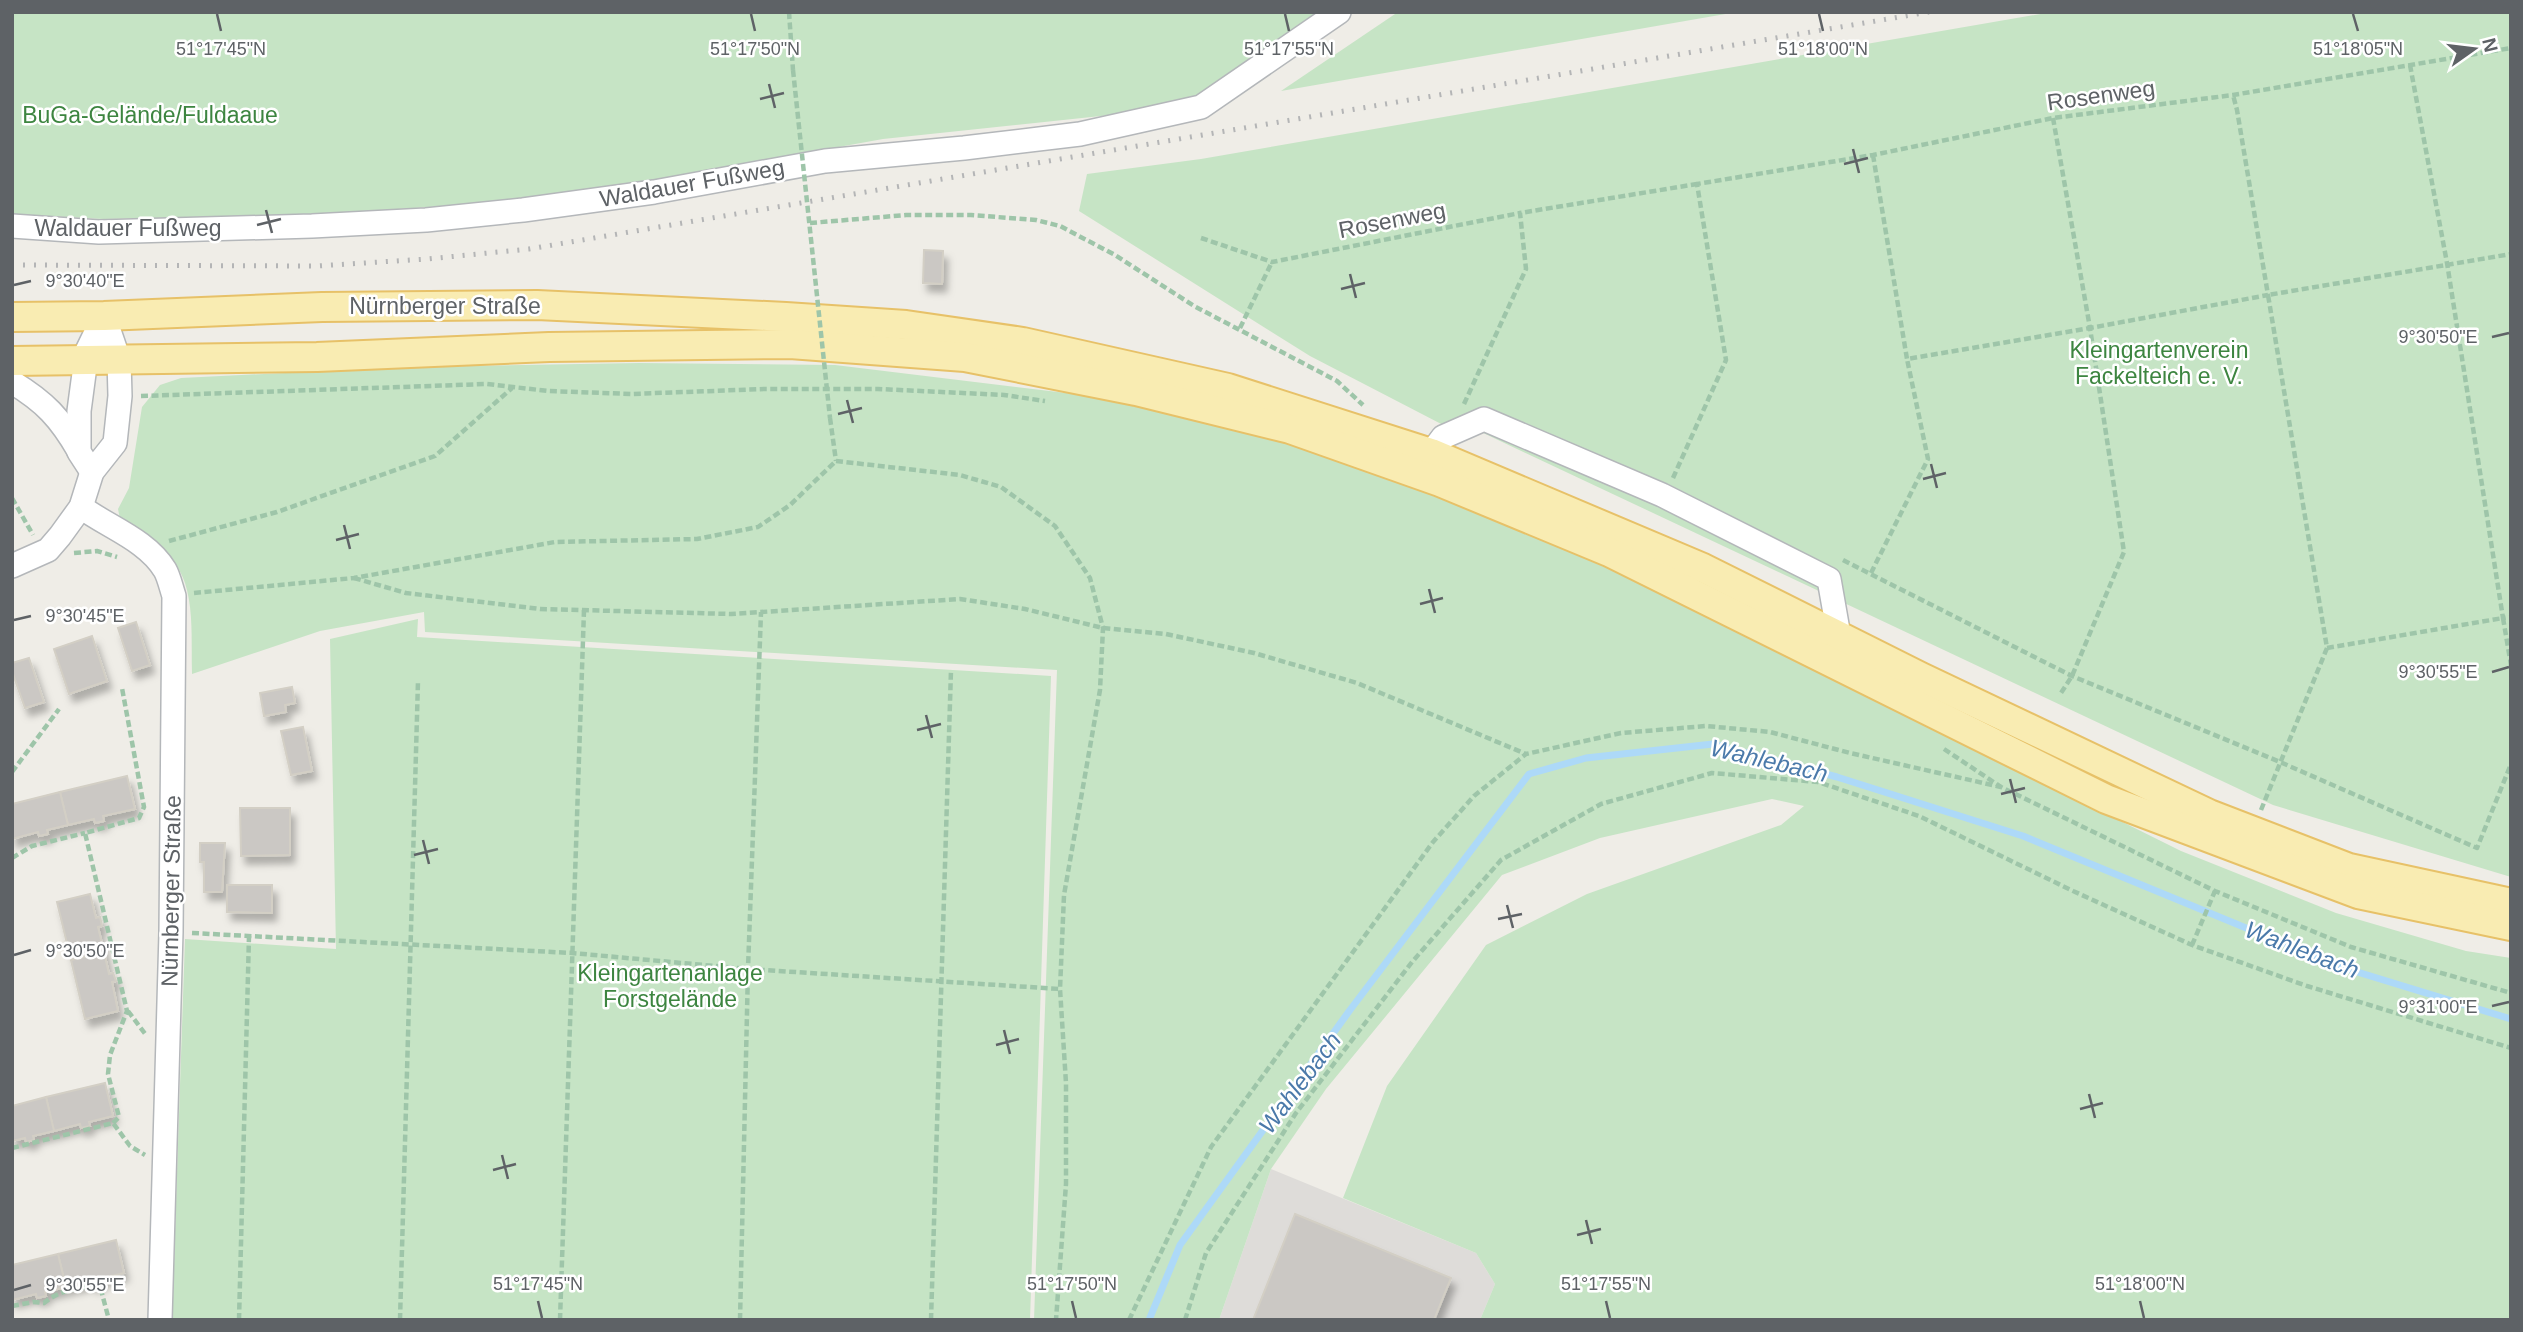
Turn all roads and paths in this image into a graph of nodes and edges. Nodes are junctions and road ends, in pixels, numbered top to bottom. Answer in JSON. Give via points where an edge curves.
{"nodes":[{"id":1,"x":789,"y":12,"type":"edge"},
{"id":2,"x":1339,"y":12,"type":"edge"},
{"id":3,"x":2511,"y":48,"type":"edge"},
{"id":4,"x":2410,"y":65,"type":"junction"},
{"id":5,"x":2232,"y":95,"type":"junction"},
{"id":6,"x":2053,"y":118,"type":"junction"},
{"id":7,"x":1873,"y":155,"type":"junction"},
{"id":8,"x":1697,"y":184,"type":"junction"},
{"id":9,"x":1520,"y":213,"type":"junction"},
{"id":10,"x":1036,"y":220,"type":"dead end"},
{"id":11,"x":810,"y":223,"type":"junction"},
{"id":12,"x":12,"y":226,"type":"edge"},
{"id":13,"x":1201,"y":238,"type":"dead end"},
{"id":14,"x":2511,"y":254,"type":"edge"},
{"id":15,"x":1272,"y":262,"type":"junction"},
{"id":16,"x":2447,"y":263,"type":"junction"},
{"id":17,"x":2268,"y":295,"type":"junction"},
{"id":18,"x":12,"y":317,"type":"edge"},
{"id":19,"x":104,"y":317,"type":"junction"},
{"id":20,"x":1241,"y":328,"type":"dead end"},
{"id":21,"x":2090,"y":328,"type":"junction"},
{"id":22,"x":1907,"y":359,"type":"junction"},
{"id":23,"x":86,"y":360,"type":"junction"},
{"id":24,"x":119,"y":360,"type":"junction"},
{"id":25,"x":12,"y":361,"type":"edge"},
{"id":26,"x":12,"y":382,"type":"edge"},
{"id":27,"x":512,"y":388,"type":"junction"},
{"id":28,"x":120,"y":396,"type":"junction"},
{"id":29,"x":1046,"y":401,"type":"dead end"},
{"id":30,"x":1472,"y":424,"type":"junction"},
{"id":31,"x":79,"y":452,"type":"junction"},
{"id":32,"x":1431,"y":453,"type":"junction"},
{"id":33,"x":836,"y":461,"type":"junction"},
{"id":34,"x":92,"y":472,"type":"junction"},
{"id":35,"x":1662,"y":495,"type":"junction"},
{"id":36,"x":12,"y":498,"type":"edge"},
{"id":37,"x":81,"y":507,"type":"junction"},
{"id":38,"x":149,"y":549,"type":"junction"},
{"id":39,"x":48,"y":550,"type":"junction"},
{"id":40,"x":119,"y":558,"type":"dead end"},
{"id":41,"x":12,"y":566,"type":"edge"},
{"id":42,"x":1871,"y":573,"type":"junction"},
{"id":43,"x":354,"y":578,"type":"junction"},
{"id":44,"x":1829,"y":579,"type":"junction"},
{"id":45,"x":174,"y":596,"type":"junction"},
{"id":46,"x":584,"y":610,"type":"junction"},
{"id":47,"x":761,"y":611,"type":"junction"},
{"id":48,"x":2511,"y":617,"type":"edge"},
{"id":49,"x":2503,"y":618,"type":"junction"},
{"id":50,"x":1103,"y":628,"type":"junction"},
{"id":51,"x":1839,"y":636,"type":"junction"},
{"id":52,"x":2327,"y":648,"type":"junction"},
{"id":53,"x":2511,"y":665,"type":"edge"},
{"id":54,"x":951,"y":670,"type":"dead end"},
{"id":55,"x":2072,"y":676,"type":"junction"},
{"id":56,"x":418,"y":681,"type":"dead end"},
{"id":57,"x":121,"y":688,"type":"dead end"},
{"id":58,"x":2061,"y":693,"type":"dead end"},
{"id":59,"x":59,"y":709,"type":"dead end"},
{"id":60,"x":1944,"y":748,"type":"dead end"},
{"id":61,"x":1526,"y":754,"type":"junction"},
{"id":62,"x":2280,"y":762,"type":"junction"},
{"id":63,"x":2511,"y":764,"type":"edge"},
{"id":64,"x":12,"y":772,"type":"edge"},
{"id":65,"x":2001,"y":787,"type":"junction"},
{"id":66,"x":2258,"y":817,"type":"dead end"},
{"id":67,"x":85,"y":833,"type":"junction"},
{"id":68,"x":12,"y":858,"type":"edge"},
{"id":69,"x":2215,"y":891,"type":"junction"},
{"id":70,"x":2511,"y":903,"type":"edge"},
{"id":71,"x":2511,"y":926,"type":"edge"},
{"id":72,"x":171,"y":932,"type":"junction"},
{"id":73,"x":249,"y":936,"type":"junction"},
{"id":74,"x":2192,"y":944,"type":"junction"},
{"id":75,"x":412,"y":945,"type":"junction"},
{"id":76,"x":572,"y":953,"type":"junction"},
{"id":77,"x":748,"y":969,"type":"junction"},
{"id":78,"x":941,"y":981,"type":"junction"},
{"id":79,"x":1060,"y":989,"type":"junction"},
{"id":80,"x":2511,"y":993,"type":"edge"},
{"id":81,"x":2511,"y":1048,"type":"edge"},
{"id":82,"x":113,"y":1123,"type":"junction"},
{"id":83,"x":12,"y":1148,"type":"edge"},
{"id":84,"x":166,"y":1169,"type":"junction"},
{"id":85,"x":12,"y":1306,"type":"edge"},
{"id":86,"x":109,"y":1320,"type":"edge"},
{"id":87,"x":160,"y":1320,"type":"edge"},
{"id":88,"x":239,"y":1320,"type":"edge"},
{"id":89,"x":400,"y":1320,"type":"edge"},
{"id":90,"x":560,"y":1320,"type":"edge"},
{"id":91,"x":740,"y":1320,"type":"edge"},
{"id":92,"x":931,"y":1320,"type":"edge"},
{"id":93,"x":1056,"y":1320,"type":"edge"},
{"id":94,"x":1129,"y":1320,"type":"edge"},
{"id":95,"x":1185,"y":1320,"type":"edge"}],
"edges":[{"from":1,"to":11,"type":"path","bridge":true},
{"from":2,"to":12,"type":"street","name":"Waldauer Fußweg","via":[[1202,107],[1080,134],[825,161],[654,192],[426,220],[99,232]]},
{"from":3,"to":4,"type":"path","name":"Rosenweg"},
{"from":4,"to":5,"type":"path","name":"Rosenweg"},
{"from":4,"to":16,"type":"path"},
{"from":5,"to":6,"type":"path","name":"Rosenweg"},
{"from":5,"to":17,"type":"path"},
{"from":6,"to":7,"type":"path","name":"Rosenweg"},
{"from":6,"to":21,"type":"path"},
{"from":7,"to":8,"type":"path","name":"Rosenweg"},
{"from":7,"to":22,"type":"path"},
{"from":8,"to":9,"type":"path","name":"Rosenweg"},
{"from":8,"to":35,"type":"path","via":[[1726,360]]},
{"from":9,"to":15,"type":"path","name":"Rosenweg"},
{"from":9,"to":30,"type":"path","via":[[1526,269],[1463,406]]},
{"from":10,"to":11,"type":"path","via":[[906,215]]},
{"from":11,"to":33,"type":"path","bridge":true},
{"from":13,"to":15,"type":"path","name":"Rosenweg"},
{"from":14,"to":16,"type":"path"},
{"from":15,"to":20,"type":"path"},
{"from":16,"to":17,"type":"path"},
{"from":16,"to":49,"type":"path"},
{"from":17,"to":21,"type":"path"},
{"from":17,"to":52,"type":"path"},
{"from":18,"to":19,"type":"main road","name":"Nürnberger Straße"},
{"from":19,"to":23,"type":"street"},
{"from":19,"to":24,"type":"street"},
{"from":19,"to":32,"type":"main road","name":"Nürnberger Straße","via":[[322,307],[537,305],[906,325],[1023,342],[1228,388]]},
{"from":21,"to":22,"type":"path"},
{"from":21,"to":55,"type":"path","via":[[2124,552]]},
{"from":22,"to":42,"type":"path","via":[[1928,458]]},
{"from":23,"to":24,"type":"main road"},
{"from":23,"to":25,"type":"main road"},
{"from":23,"to":31,"type":"street"},
{"from":24,"to":28,"type":"street"},
{"from":24,"to":71,"type":"main road","via":[[790,344],[965,357],[1136,391],[1290,429],[1440,482],[1609,552],[2106,799],[2358,894]]},
{"from":26,"to":31,"type":"street","via":[[52,410]]},
{"from":27,"to":28,"type":"path","via":[[487,384]]},
{"from":27,"to":29,"type":"path","via":[[631,394],[878,389]]},
{"from":27,"to":38,"type":"path","via":[[435,456],[276,512]]},
{"from":28,"to":34,"type":"street","via":[[115,443]]},
{"from":30,"to":32,"type":"street","via":[[1443,437]]},
{"from":30,"to":35,"type":"street","via":[[1483,419]]},
{"from":31,"to":34,"type":"street"},
{"from":32,"to":51,"type":"main road","name":"Nürnberger Straße","via":[[1703,568]]},
{"from":33,"to":43,"type":"path","via":[[790,505],[758,527],[698,539],[555,542]]},
{"from":33,"to":50,"type":"path","via":[[960,475],[1001,487],[1055,526],[1090,578]]},
{"from":34,"to":37,"type":"street"},
{"from":35,"to":44,"type":"street"},
{"from":36,"to":39,"type":"path","via":[[29,532]]},
{"from":37,"to":38,"type":"street","name":"Nürnberger Straße"},
{"from":37,"to":39,"type":"street"},
{"from":38,"to":45,"type":"street","name":"Nürnberger Straße","via":[[166,571]]},
{"from":39,"to":40,"type":"path","via":[[97,551]]},
{"from":39,"to":41,"type":"street"},
{"from":42,"to":44,"type":"path","via":[[1841,559]]},
{"from":42,"to":55,"type":"path"},
{"from":43,"to":45,"type":"path"},
{"from":43,"to":46,"type":"path","via":[[406,593]]},
{"from":44,"to":51,"type":"street"},
{"from":45,"to":72,"type":"street","name":"Nürnberger Straße"},
{"from":46,"to":47,"type":"path"},
{"from":46,"to":76,"type":"path"},
{"from":47,"to":50,"type":"path","via":[[960,599],[1025,608]]},
{"from":47,"to":77,"type":"path"},
{"from":48,"to":49,"type":"path"},
{"from":49,"to":52,"type":"path"},
{"from":49,"to":53,"type":"path"},
{"from":50,"to":61,"type":"path","via":[[1166,634],[1242,650],[1357,683]]},
{"from":50,"to":79,"type":"path","via":[[1100,690],[1064,895]]},
{"from":51,"to":70,"type":"main road","name":"Nürnberger Straße","via":[[2209,814],[2349,868]]},
{"from":52,"to":62,"type":"path"},
{"from":54,"to":78,"type":"path"},
{"from":55,"to":58,"type":"path"},
{"from":55,"to":62,"type":"path"},
{"from":56,"to":75,"type":"path"},
{"from":57,"to":67,"type":"path","via":[[144,807],[139,818]]},
{"from":59,"to":64,"type":"path"},
{"from":60,"to":65,"type":"path"},
{"from":61,"to":65,"type":"path","via":[[1621,733],[1706,726],[1770,732]]},
{"from":61,"to":94,"type":"path","via":[[1474,796],[1433,842],[1211,1147]]},
{"from":62,"to":63,"type":"path","via":[[2477,848]]},
{"from":62,"to":66,"type":"path"},
{"from":65,"to":69,"type":"path"},
{"from":67,"to":68,"type":"path","via":[[32,846]]},
{"from":67,"to":82,"type":"path","via":[[127,1011],[110,1055],[108,1074],[119,1117]]},
{"from":69,"to":74,"type":"path"},
{"from":69,"to":80,"type":"path","via":[[2351,947]]},
{"from":72,"to":73,"type":"path"},
{"from":72,"to":84,"type":"street","name":"Nürnberger Straße"},
{"from":73,"to":75,"type":"path"},
{"from":73,"to":88,"type":"path"},
{"from":74,"to":81,"type":"path","via":[[2307,986]]},
{"from":74,"to":95,"type":"path","via":[[1919,816],[1818,782],[1712,773],[1601,804],[1501,860],[1412,962],[1296,1113],[1206,1253]]},
{"from":75,"to":76,"type":"path"},
{"from":75,"to":89,"type":"path"},
{"from":76,"to":77,"type":"path"},
{"from":76,"to":90,"type":"path"},
{"from":77,"to":78,"type":"path"},
{"from":77,"to":91,"type":"path"},
{"from":78,"to":79,"type":"path"},
{"from":78,"to":92,"type":"path"},
{"from":79,"to":93,"type":"path","via":[[1066,1184]]},
{"from":82,"to":83,"type":"path"},
{"from":82,"to":84,"type":"path","via":[[130,1146]]},
{"from":84,"to":87,"type":"street","name":"Nürnberger Straße"},
{"from":85,"to":86,"type":"path","via":[[44,1303],[53,1295],[100,1286]]}]}
